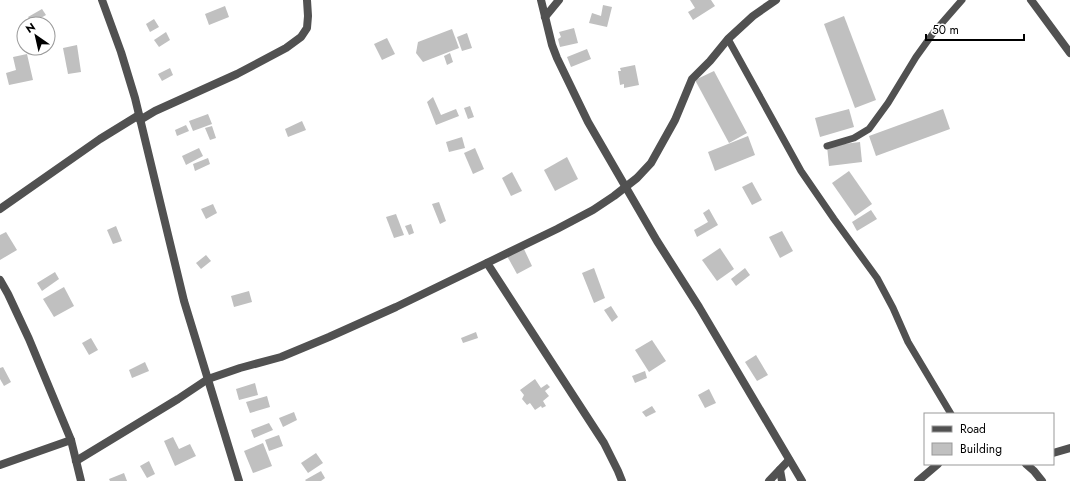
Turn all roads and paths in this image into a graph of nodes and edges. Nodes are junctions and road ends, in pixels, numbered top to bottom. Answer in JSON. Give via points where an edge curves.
{"nodes":[{"id":1,"x":102,"y":0,"type":"edge"},
{"id":2,"x":307,"y":0,"type":"edge"},
{"id":3,"x":541,"y":0,"type":"edge"},
{"id":4,"x":559,"y":0,"type":"edge"},
{"id":5,"x":776,"y":0,"type":"edge"},
{"id":6,"x":962,"y":0,"type":"edge"},
{"id":7,"x":1031,"y":0,"type":"edge"},
{"id":8,"x":545,"y":17,"type":"junction"},
{"id":9,"x":728,"y":39,"type":"junction"},
{"id":10,"x":1070,"y":53,"type":"edge"},
{"id":11,"x":140,"y":117,"type":"junction"},
{"id":12,"x":827,"y":146,"type":"dead end"},
{"id":13,"x":626,"y":188,"type":"junction"},
{"id":14,"x":0,"y":209,"type":"edge"},
{"id":15,"x":487,"y":263,"type":"junction"},
{"id":16,"x":0,"y":280,"type":"edge"},
{"id":17,"x":208,"y":379,"type":"junction"},
{"id":18,"x":950,"y":413,"type":"edge"},
{"id":19,"x":71,"y":440,"type":"junction"},
{"id":20,"x":1070,"y":448,"type":"edge"},
{"id":21,"x":1054,"y":453,"type":"edge"},
{"id":22,"x":789,"y":460,"type":"junction"},
{"id":23,"x":76,"y":461,"type":"junction"},
{"id":24,"x":0,"y":465,"type":"edge"},
{"id":25,"x":937,"y":465,"type":"edge"},
{"id":26,"x":1027,"y":465,"type":"edge"},
{"id":27,"x":780,"y":470,"type":"junction"},
{"id":28,"x":81,"y":481,"type":"edge"},
{"id":29,"x":239,"y":481,"type":"edge"},
{"id":30,"x":622,"y":481,"type":"edge"},
{"id":31,"x":770,"y":481,"type":"edge"},
{"id":32,"x":782,"y":481,"type":"edge"},
{"id":33,"x":802,"y":481,"type":"edge"},
{"id":34,"x":918,"y":481,"type":"edge"},
{"id":35,"x":1042,"y":481,"type":"edge"}],
"edges":[{"from":1,"to":11,"type":"street","via":[[121,52]]},
{"from":2,"to":11,"type":"street","via":[[307,28],[301,37],[286,48],[237,74]]},
{"from":3,"to":8,"type":"street"},
{"from":4,"to":8,"type":"street"},
{"from":5,"to":9,"type":"street","via":[[752,16]]},
{"from":6,"to":12,"type":"lane","via":[[925,45],[869,129],[854,138]]},
{"from":7,"to":10,"type":"street"},
{"from":8,"to":13,"type":"street","via":[[561,69]]},
{"from":9,"to":13,"type":"street","via":[[692,79],[675,120],[651,163]]},
{"from":9,"to":18,"type":"lane","via":[[801,171],[877,278],[908,342]]},
{"from":11,"to":14,"type":"street","via":[[100,139]]},
{"from":11,"to":17,"type":"street","via":[[184,301]]},
{"from":13,"to":15,"type":"street","via":[[593,210]]},
{"from":13,"to":22,"type":"street"},
{"from":15,"to":17,"type":"street","via":[[281,357]]},
{"from":15,"to":30,"type":"street","via":[[604,443]]},
{"from":16,"to":19,"type":"street","via":[[29,339]]},
{"from":17,"to":23,"type":"street"},
{"from":17,"to":29,"type":"street"},
{"from":19,"to":23,"type":"street"},
{"from":19,"to":24,"type":"street"},
{"from":20,"to":21,"type":"street"},
{"from":22,"to":27,"type":"street"},
{"from":22,"to":33,"type":"street"},
{"from":23,"to":28,"type":"street"},
{"from":25,"to":34,"type":"street"},
{"from":26,"to":35,"type":"street"},
{"from":27,"to":31,"type":"street"},
{"from":27,"to":32,"type":"street"}]}
